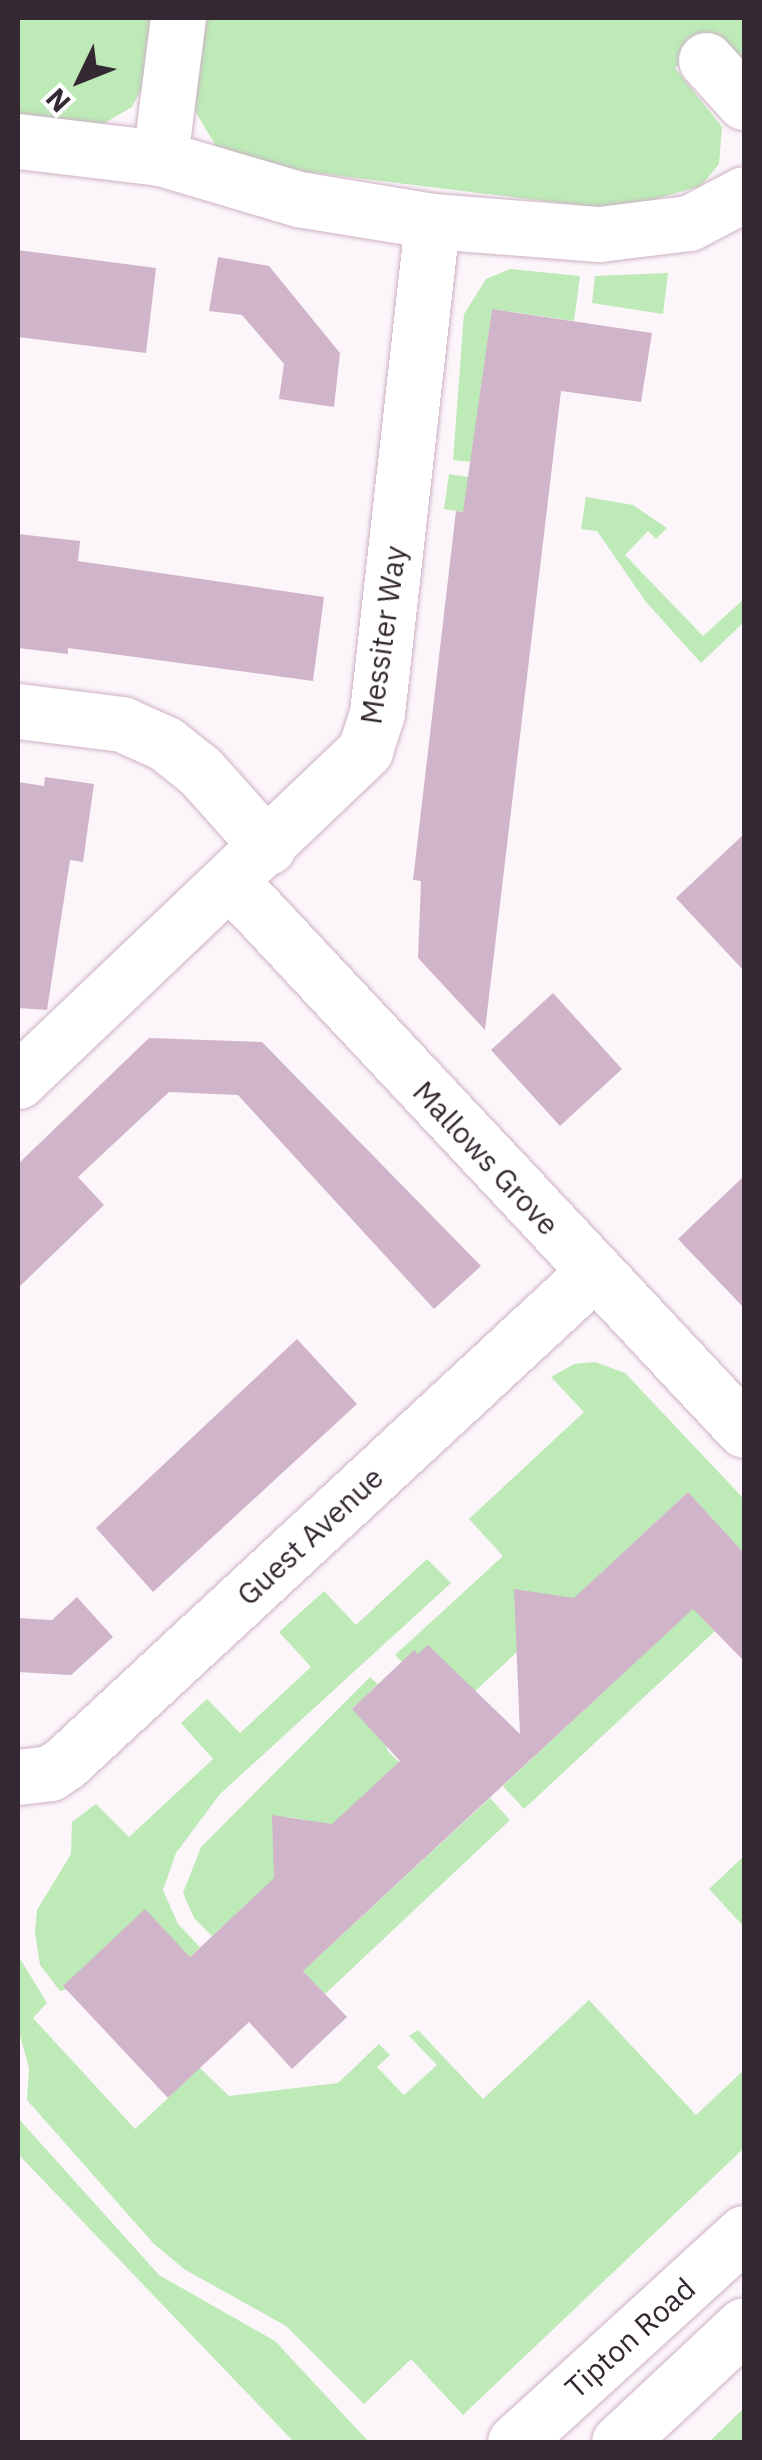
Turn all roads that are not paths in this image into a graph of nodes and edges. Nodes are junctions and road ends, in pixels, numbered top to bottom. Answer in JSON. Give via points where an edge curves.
{"nodes":[{"id":1,"x":178,"y":18,"type":"edge"},
{"id":2,"x":706,"y":60,"type":"dead end"},
{"id":3,"x":744,"y":102,"type":"edge"},
{"id":4,"x":18,"y":141,"type":"edge"},
{"id":5,"x":160,"y":158,"type":"junction"},
{"id":6,"x":744,"y":194,"type":"edge"},
{"id":7,"x":432,"y":221,"type":"junction"},
{"id":8,"x":18,"y":712,"type":"edge"},
{"id":9,"x":250,"y":865,"type":"junction"},
{"id":10,"x":18,"y":1081,"type":"edge"},
{"id":11,"x":592,"y":1274,"type":"junction"},
{"id":12,"x":739,"y":1413,"type":"edge"},
{"id":13,"x":18,"y":1776,"type":"edge"},
{"id":14,"x":744,"y":2234,"type":"edge"},
{"id":15,"x":744,"y":2325,"type":"edge"},
{"id":16,"x":581,"y":2383,"type":"junction"},
{"id":17,"x":624,"y":2438,"type":"edge"},
{"id":18,"x":515,"y":2442,"type":"edge"}],
"edges":[{"from":1,"to":5,"type":"street"},
{"from":2,"to":3,"type":"street"},
{"from":4,"to":5,"type":"street"},
{"from":5,"to":7,"type":"street","via":[[298,198]]},
{"from":6,"to":7,"type":"street","via":[[689,223],[599,234]]},
{"from":7,"to":9,"type":"street","name":"Messiter Way","via":[[377,713],[365,750],[346,774]]},
{"from":8,"to":9,"type":"street","name":"Mallows Grove","via":[[122,724],[166,744],[200,771]]},
{"from":9,"to":10,"type":"street","name":"Messiter Way"},
{"from":9,"to":11,"type":"street","name":"Mallows Grove"},
{"from":11,"to":12,"type":"street","name":"Mallows Grove"},
{"from":11,"to":13,"type":"street","name":"Guest Avenue","via":[[65,1764],[50,1773]]},
{"from":14,"to":16,"type":"street","name":"Tipton Road"},
{"from":15,"to":17,"type":"street"},
{"from":16,"to":17,"type":"street"},
{"from":16,"to":18,"type":"street","name":"Tipton Road"}]}
